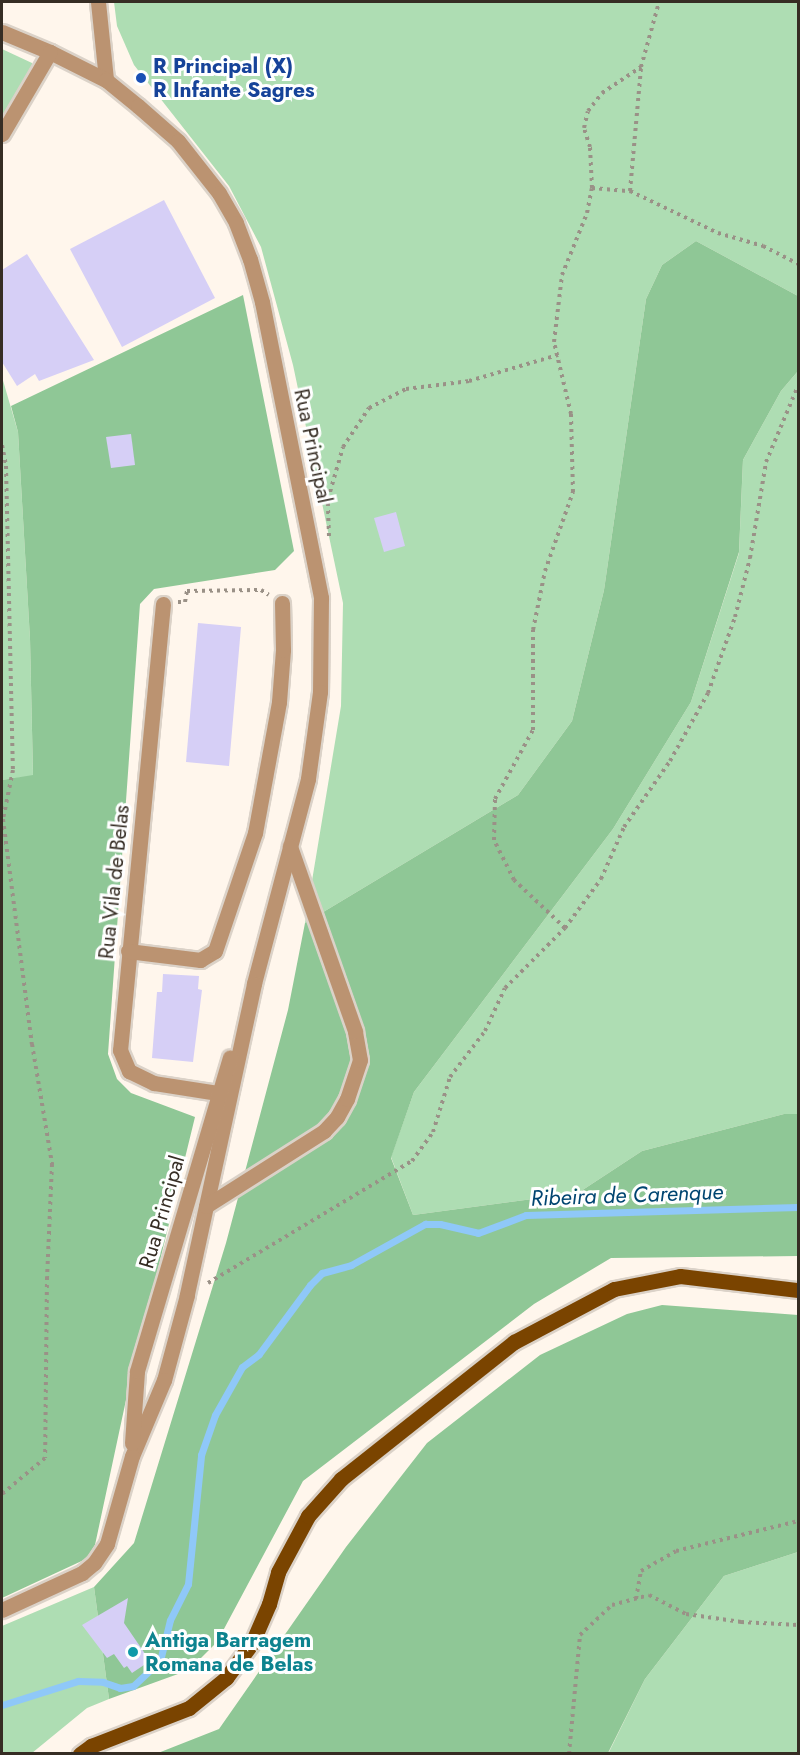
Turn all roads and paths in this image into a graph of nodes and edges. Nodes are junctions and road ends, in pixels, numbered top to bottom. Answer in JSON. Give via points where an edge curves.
{"nodes":[{"id":1,"x":98,"y":2,"type":"edge"},
{"id":2,"x":659,"y":2,"type":"edge"},
{"id":3,"x":2,"y":32,"type":"edge"},
{"id":4,"x":50,"y":52,"type":"junction"},
{"id":5,"x":641,"y":67,"type":"junction"},
{"id":6,"x":106,"y":80,"type":"junction"},
{"id":7,"x":2,"y":134,"type":"edge"},
{"id":8,"x":592,"y":188,"type":"junction"},
{"id":9,"x":630,"y":191,"type":"junction"},
{"id":10,"x":798,"y":264,"type":"edge"},
{"id":11,"x":558,"y":355,"type":"junction"},
{"id":12,"x":798,"y":386,"type":"edge"},
{"id":13,"x":2,"y":445,"type":"edge"},
{"id":14,"x":314,"y":560,"type":"junction"},
{"id":15,"x":282,"y":603,"type":"joint"},
{"id":16,"x":163,"y":604,"type":"joint"},
{"id":17,"x":290,"y":846,"type":"junction"},
{"id":18,"x":565,"y":928,"type":"junction"},
{"id":19,"x":128,"y":951,"type":"junction"},
{"id":20,"x":254,"y":984,"type":"junction"},
{"id":21,"x":218,"y":1093,"type":"junction"},
{"id":22,"x":206,"y":1206,"type":"junction"},
{"id":23,"x":798,"y":1290,"type":"edge"},
{"id":24,"x":187,"y":1295,"type":"junction"},
{"id":25,"x":132,"y":1456,"type":"junction"},
{"id":26,"x":2,"y":1494,"type":"edge"},
{"id":27,"x":798,"y":1521,"type":"edge"},
{"id":28,"x":636,"y":1599,"type":"junction"},
{"id":29,"x":2,"y":1610,"type":"edge"},
{"id":30,"x":798,"y":1626,"type":"edge"},
{"id":31,"x":80,"y":1754,"type":"edge"},
{"id":32,"x":569,"y":1754,"type":"edge"}],
"edges":[{"from":1,"to":6,"type":"street"},
{"from":2,"to":5,"type":"path"},
{"from":3,"to":4,"type":"street","name":"Rua Principal"},
{"from":4,"to":6,"type":"street","name":"Rua Principal"},
{"from":4,"to":7,"type":"street"},
{"from":5,"to":8,"type":"path","via":[[602,93],[588,111],[584,128],[590,147]]},
{"from":5,"to":9,"type":"path"},
{"from":6,"to":14,"type":"street","name":"Rua Principal","via":[[178,141],[219,193],[236,223],[262,302]]},
{"from":8,"to":9,"type":"path"},
{"from":8,"to":11,"type":"path","via":[[587,213],[562,275],[554,342]]},
{"from":9,"to":10,"type":"path","via":[[718,233],[763,246]]},
{"from":11,"to":14,"type":"path","via":[[469,381],[406,389],[369,408],[343,447],[328,499],[330,550]]},
{"from":11,"to":18,"type":"path","via":[[571,414],[573,492],[545,571],[533,630],[533,730],[495,799],[494,840],[514,880]]},
{"from":12,"to":18,"type":"path","via":[[766,462],[750,558],[708,693],[670,761],[624,827],[601,879]]},
{"from":13,"to":26,"type":"path","via":[[6,466],[13,770],[3,819],[52,1164],[45,1458]]},
{"from":14,"to":17,"type":"street","name":"Rua Principal","via":[[321,598],[320,692],[308,779]]},
{"from":15,"to":16,"type":"path","via":[[261,590],[187,591],[184,602]]},
{"from":15,"to":19,"type":"street","via":[[284,650],[279,702],[255,833],[215,951],[200,960]]},
{"from":16,"to":19,"type":"street","name":"Rua Vila de Belas"},
{"from":17,"to":20,"type":"street","name":"Rua Principal"},
{"from":17,"to":22,"type":"street","via":[[355,1031],[360,1060],[347,1099],[324,1131]]},
{"from":18,"to":24,"type":"path","via":[[505,988],[484,1031],[450,1077],[433,1132],[412,1161]]},
{"from":19,"to":21,"type":"street","name":"Rua Vila de Belas","via":[[120,1050],[129,1071],[154,1083]]},
{"from":20,"to":21,"type":"street","name":"Rua Principal"},
{"from":20,"to":22,"type":"street","name":"Rua Principal"},
{"from":21,"to":25,"type":"street","name":"Rua Principal","via":[[137,1371]]},
{"from":22,"to":24,"type":"street","name":"Rua Principal"},
{"from":23,"to":31,"type":"main road","via":[[680,1276],[614,1289],[514,1342],[341,1479],[308,1516],[278,1572],[252,1643],[226,1678],[189,1708],[91,1746]]},
{"from":24,"to":25,"type":"street","name":"Rua Principal","via":[[164,1380]]},
{"from":25,"to":29,"type":"street","name":"Rua Principal","via":[[107,1544],[94,1563],[74,1577]]},
{"from":27,"to":28,"type":"path","via":[[676,1551],[641,1571]]},
{"from":28,"to":30,"type":"path","via":[[649,1595],[686,1614]]},
{"from":28,"to":32,"type":"path","via":[[612,1605],[580,1635]]}]}
